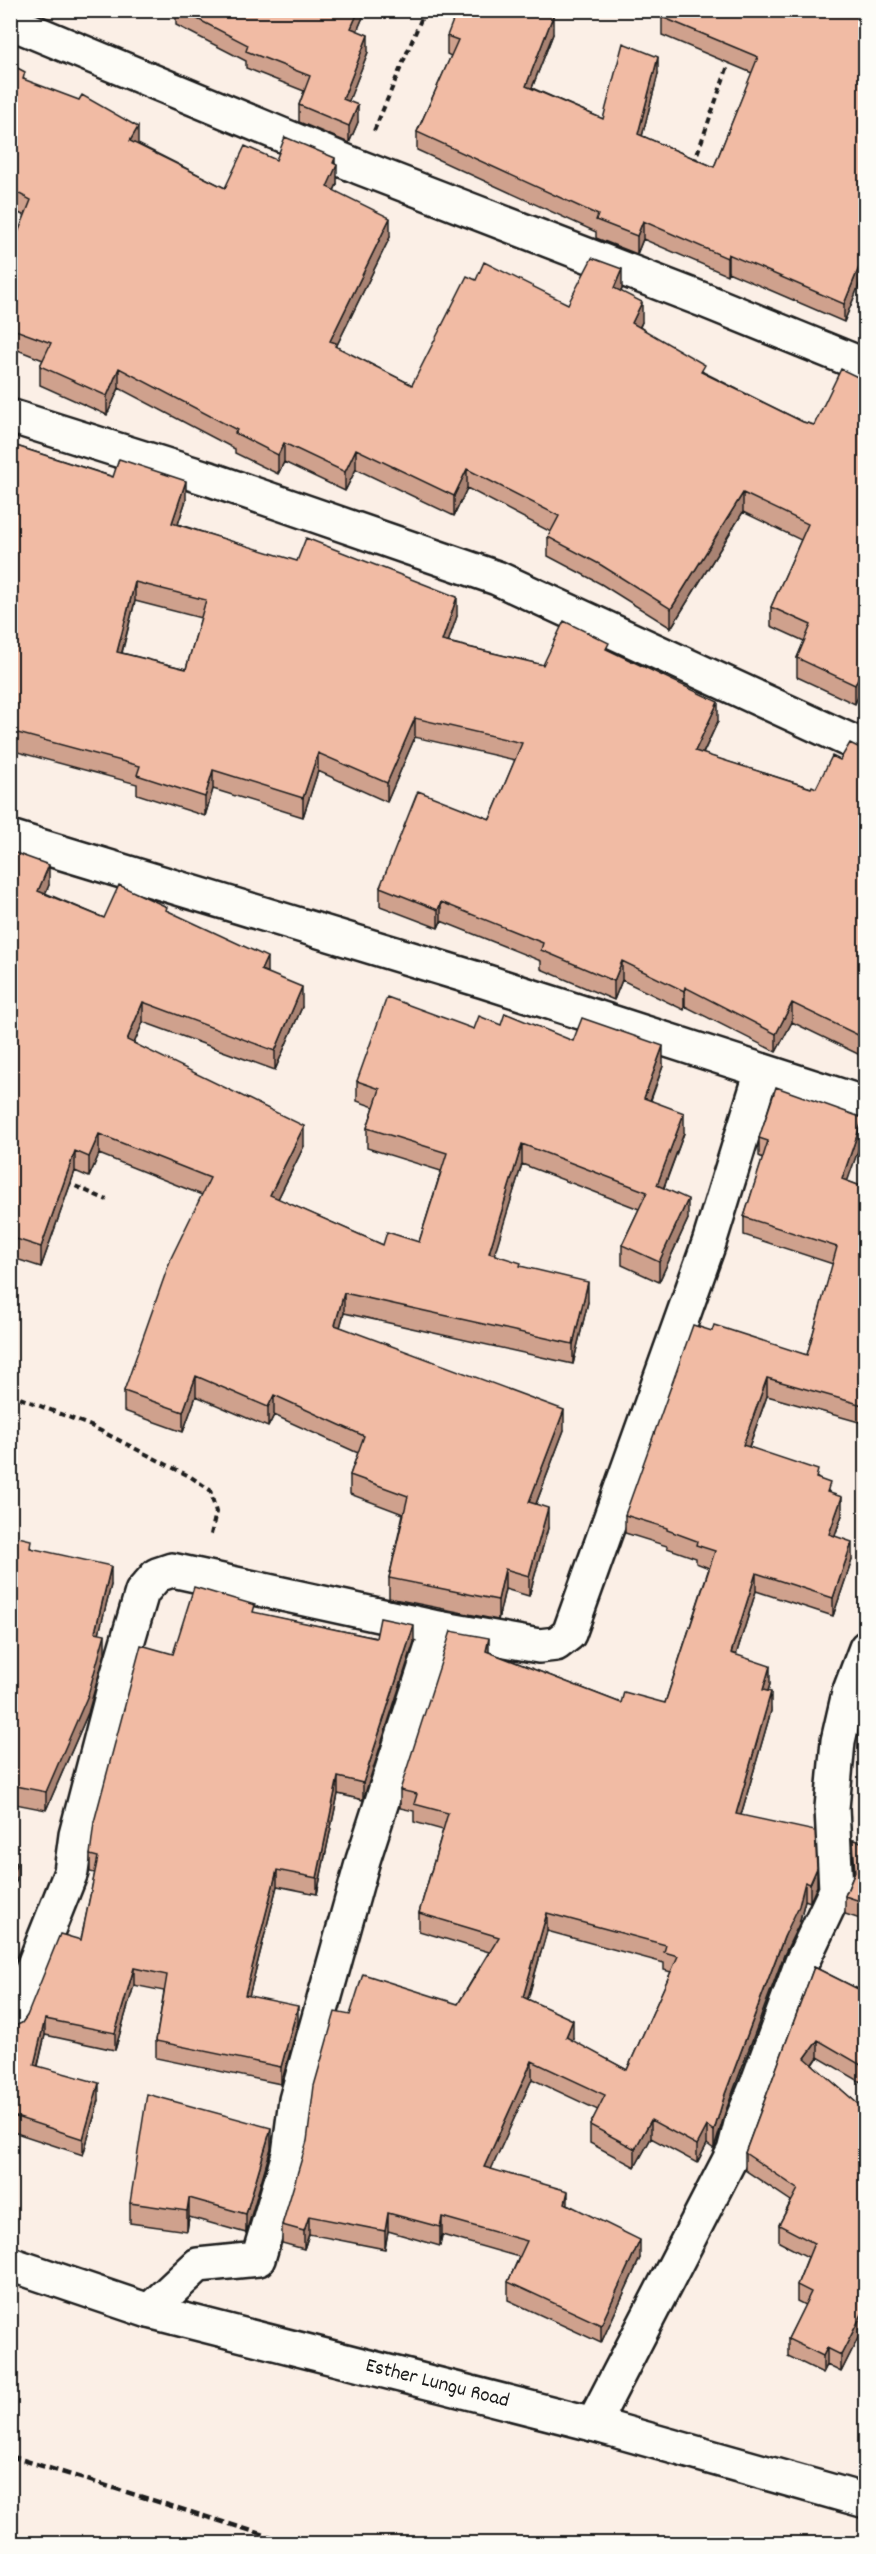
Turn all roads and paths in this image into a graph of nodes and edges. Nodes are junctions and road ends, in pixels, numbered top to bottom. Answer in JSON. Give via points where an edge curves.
{"nodes":[{"id":1,"x":425,"y":10,"type":"edge"},
{"id":2,"x":10,"y":22,"type":"edge"},
{"id":3,"x":731,"y":59,"type":"edge"},
{"id":4,"x":359,"y":167,"type":"junction"},
{"id":5,"x":691,"y":169,"type":"edge"},
{"id":6,"x":866,"y":366,"type":"edge"},
{"id":7,"x":10,"y":416,"type":"edge"},
{"id":8,"x":866,"y":748,"type":"edge"},
{"id":9,"x":10,"y":837,"type":"edge"},
{"id":10,"x":762,"y":1071,"type":"junction"},
{"id":11,"x":866,"y":1104,"type":"edge"},
{"id":12,"x":64,"y":1181,"type":"edge"},
{"id":13,"x":107,"y":1200,"type":"dead end"},
{"id":14,"x":10,"y":1394,"type":"edge"},
{"id":15,"x":201,"y":1576,"type":"junction"},
{"id":16,"x":438,"y":1628,"type":"junction"},
{"id":17,"x":866,"y":1648,"type":"edge"},
{"id":18,"x":10,"y":2025,"type":"edge"},
{"id":19,"x":10,"y":2264,"type":"edge"},
{"id":20,"x":149,"y":2311,"type":"junction"},
{"id":21,"x":593,"y":2424,"type":"junction"},
{"id":22,"x":866,"y":2501,"type":"edge"}],
"edges":[{"from":1,"to":4,"type":"path"},
{"from":2,"to":4,"type":"street"},
{"from":3,"to":5,"type":"path"},
{"from":4,"to":6,"type":"street"},
{"from":7,"to":8,"type":"street","via":[[210,479],[497,578]]},
{"from":9,"to":10,"type":"street","via":[[484,981]]},
{"from":10,"to":11,"type":"street"},
{"from":10,"to":16,"type":"street","via":[[709,1243],[569,1634],[556,1644],[539,1646]]},
{"from":12,"to":13,"type":"path"},
{"from":14,"to":15,"type":"path","via":[[91,1426],[210,1490],[216,1512]]},
{"from":15,"to":16,"type":"street"},
{"from":15,"to":18,"type":"street","via":[[172,1569],[157,1575],[142,1592],[82,1813],[71,1872]]},
{"from":16,"to":20,"type":"street","via":[[359,1871],[296,2100],[289,2154],[258,2259],[198,2265]]},
{"from":17,"to":21,"type":"street","via":[[849,1693],[838,1741],[832,1808],[836,1890],[802,1962],[734,2151]]},
{"from":19,"to":20,"type":"street","name":"Esther Lungu Road"},
{"from":20,"to":21,"type":"street","name":"Esther Lungu Road"},
{"from":21,"to":22,"type":"street","name":"Esther Lungu Road"}]}
